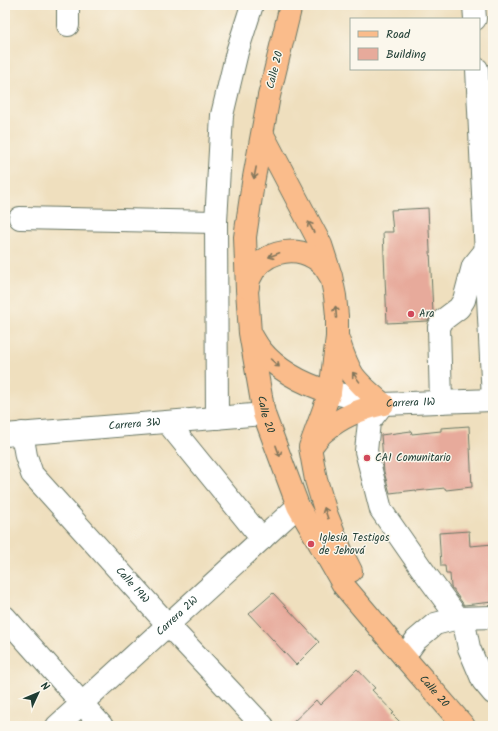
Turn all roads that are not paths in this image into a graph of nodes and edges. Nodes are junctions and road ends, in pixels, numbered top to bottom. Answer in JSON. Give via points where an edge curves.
{"nodes":[{"id":1,"x":252,"y":5,"type":"edge"},
{"id":2,"x":291,"y":5,"type":"edge"},
{"id":3,"x":474,"y":5,"type":"edge"},
{"id":4,"x":475,"y":18,"type":"edge"},
{"id":5,"x":477,"y":70,"type":"edge"},
{"id":6,"x":263,"y":135,"type":"junction"},
{"id":7,"x":488,"y":187,"type":"edge"},
{"id":8,"x":20,"y":218,"type":"dead end"},
{"id":9,"x":216,"y":222,"type":"junction"},
{"id":10,"x":486,"y":250,"type":"junction"},
{"id":11,"x":331,"y":276,"type":"junction"},
{"id":12,"x":247,"y":290,"type":"junction"},
{"id":13,"x":250,"y":333,"type":"junction"},
{"id":14,"x":337,"y":336,"type":"junction"},
{"id":15,"x":330,"y":392,"type":"junction"},
{"id":16,"x":493,"y":400,"type":"edge"},
{"id":17,"x":441,"y":402,"type":"junction"},
{"id":18,"x":383,"y":404,"type":"junction"},
{"id":19,"x":264,"y":414,"type":"junction"},
{"id":20,"x":217,"y":418,"type":"junction"},
{"id":21,"x":168,"y":422,"type":"junction"},
{"id":22,"x":13,"y":434,"type":"edge"},
{"id":23,"x":310,"y":447,"type":"junction"},
{"id":24,"x":298,"y":506,"type":"junction"},
{"id":25,"x":262,"y":539,"type":"junction"},
{"id":26,"x":5,"y":617,"type":"edge"},
{"id":27,"x":493,"y":617,"type":"edge"},
{"id":28,"x":460,"y":618,"type":"junction"},
{"id":29,"x":168,"y":625,"type":"junction"},
{"id":30,"x":404,"y":657,"type":"junction"},
{"id":31,"x":493,"y":693,"type":"edge"},
{"id":32,"x":82,"y":703,"type":"junction"},
{"id":33,"x":57,"y":726,"type":"edge"},
{"id":34,"x":102,"y":726,"type":"edge"},
{"id":35,"x":263,"y":726,"type":"edge"},
{"id":36,"x":464,"y":726,"type":"edge"}],
"edges":[{"from":1,"to":9,"type":"street","via":[[222,114]]},
{"from":2,"to":6,"type":"main road","name":"Calle 20","via":[[271,83]]},
{"from":3,"to":4,"type":"street"},
{"from":5,"to":7,"type":"street"},
{"from":11,"to":6,"type":"main road","one_way":true,"via":[[320,245]]},
{"from":6,"to":12,"type":"main road","name":"Calle 20","one_way":true,"via":[[245,237]]},
{"from":7,"to":10,"type":"street"},
{"from":8,"to":9,"type":"street"},
{"from":9,"to":20,"type":"street"},
{"from":10,"to":16,"type":"street"},
{"from":10,"to":17,"type":"street","via":[[473,266],[464,300],[439,327]]},
{"from":11,"to":12,"type":"main road","one_way":true,"via":[[324,266],[302,252],[277,253],[256,267]]},
{"from":14,"to":11,"type":"main road","one_way":true},
{"from":12,"to":13,"type":"main road","name":"Calle 20"},
{"from":13,"to":15,"type":"main road","one_way":true,"via":[[261,350],[276,365],[311,386]]},
{"from":13,"to":19,"type":"main road","name":"Calle 20"},
{"from":14,"to":15,"type":"main road"},
{"from":18,"to":14,"type":"main road","one_way":true,"via":[[353,375]]},
{"from":15,"to":18,"type":"street","name":"Carrera 1W"},
{"from":15,"to":23,"type":"main road"},
{"from":16,"to":17,"type":"street","name":"Carrera 1W"},
{"from":17,"to":18,"type":"street","name":"Carrera 1W"},
{"from":18,"to":23,"type":"main road","via":[[362,409],[342,418]]},
{"from":18,"to":28,"type":"street","via":[[369,422],[366,451],[381,510],[422,570]]},
{"from":19,"to":20,"type":"street","name":"Carrera 3W"},
{"from":19,"to":24,"type":"main road","name":"Calle 20","one_way":true},
{"from":20,"to":21,"type":"street","name":"Carrera 3W"},
{"from":21,"to":22,"type":"street","name":"Carrera 3W"},
{"from":21,"to":25,"type":"street"},
{"from":22,"to":29,"type":"street","name":"Calle 19W","via":[[26,456],[32,474]]},
{"from":30,"to":23,"type":"main road","name":"Calle 20","one_way":true,"via":[[358,586],[342,553],[316,480]]},
{"from":24,"to":25,"type":"street","name":"Carrera 2W"},
{"from":24,"to":30,"type":"main road","name":"Calle 20","via":[[344,586]]},
{"from":25,"to":29,"type":"street","name":"Carrera 2W"},
{"from":26,"to":32,"type":"street"},
{"from":27,"to":28,"type":"street"},
{"from":28,"to":30,"type":"street","via":[[435,624],[416,640]]},
{"from":28,"to":31,"type":"street","via":[[483,681]]},
{"from":29,"to":32,"type":"street","name":"Carrera 2W"},
{"from":29,"to":35,"type":"street","name":"Calle 19W"},
{"from":30,"to":36,"type":"main road","name":"Calle 20"},
{"from":32,"to":33,"type":"street","name":"Carrera 2W"},
{"from":32,"to":34,"type":"street"}]}
